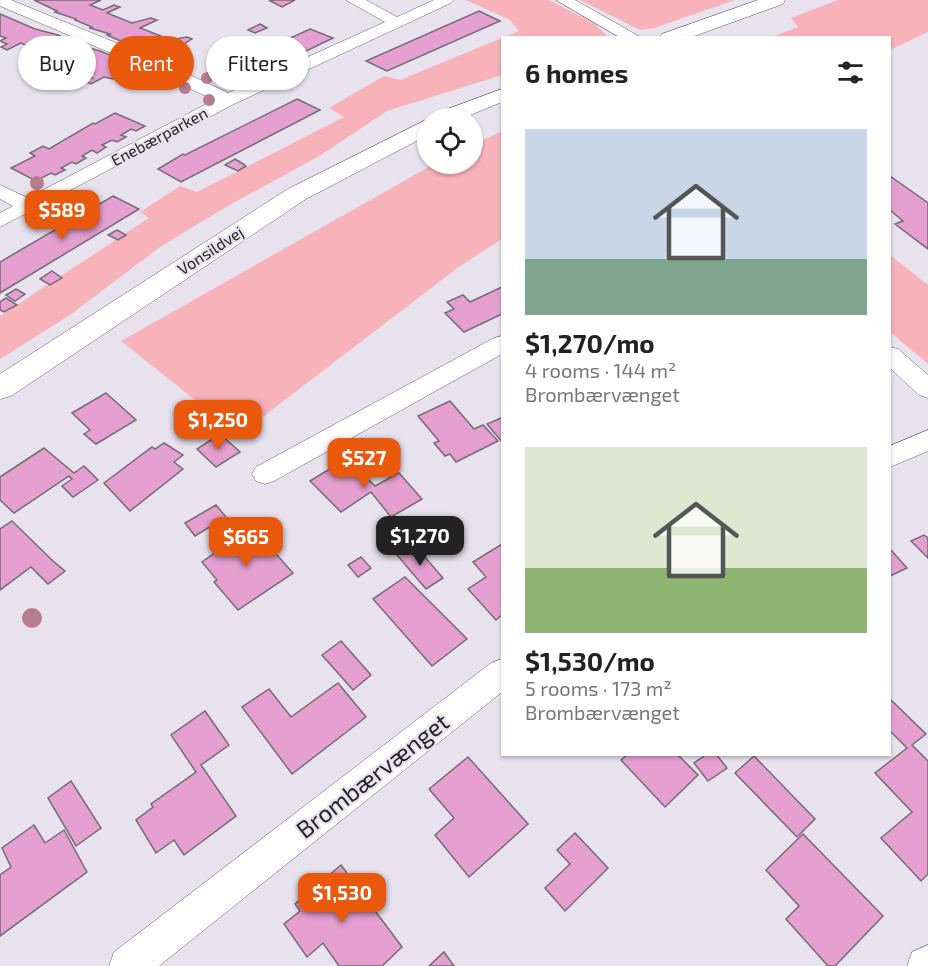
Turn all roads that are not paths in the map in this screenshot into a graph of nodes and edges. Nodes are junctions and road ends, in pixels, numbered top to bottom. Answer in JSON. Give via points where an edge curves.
{"nodes":[{"id":1,"x":354,"y":0,"type":"edge"},
{"id":2,"x":446,"y":0,"type":"edge"},
{"id":3,"x":564,"y":0,"type":"edge"},
{"id":4,"x":776,"y":0,"type":"edge"},
{"id":5,"x":0,"y":1,"type":"edge"},
{"id":6,"x":396,"y":22,"type":"junction"},
{"id":7,"x":630,"y":36,"type":"edge"},
{"id":8,"x":675,"y":36,"type":"edge"},
{"id":9,"x":501,"y":95,"type":"edge"},
{"id":10,"x":228,"y":100,"type":"junction"},
{"id":11,"x":470,"y":108,"type":"edge"},
{"id":12,"x":417,"y":132,"type":"edge"},
{"id":13,"x":0,"y":191,"type":"edge"},
{"id":14,"x":27,"y":206,"type":"junction"},
{"id":15,"x":0,"y":221,"type":"edge"},
{"id":16,"x":501,"y":345,"type":"edge"},
{"id":17,"x":891,"y":356,"type":"edge"},
{"id":18,"x":0,"y":388,"type":"edge"},
{"id":19,"x":928,"y":389,"type":"edge"},
{"id":20,"x":928,"y":440,"type":"edge"},
{"id":21,"x":891,"y":457,"type":"edge"},
{"id":22,"x":265,"y":474,"type":"dead end"},
{"id":23,"x":501,"y":674,"type":"edge"},
{"id":24,"x":128,"y":966,"type":"edge"}],
"edges":[{"from":1,"to":6,"type":"street"},
{"from":2,"to":6,"type":"street","name":"Enebærparken"},
{"from":3,"to":7,"type":"street"},
{"from":4,"to":8,"type":"main road"},
{"from":5,"to":10,"type":"street","name":"Enebærparken"},
{"from":6,"to":10,"type":"street","name":"Enebærparken"},
{"from":9,"to":11,"type":"main road"},
{"from":10,"to":14,"type":"street","name":"Enebærparken"},
{"from":12,"to":18,"type":"main road","name":"Vonsildvej","via":[[297,194]]},
{"from":13,"to":14,"type":"street"},
{"from":14,"to":15,"type":"street","name":"Enebærparken"},
{"from":16,"to":22,"type":"street"},
{"from":17,"to":19,"type":"street"},
{"from":20,"to":21,"type":"street"},
{"from":23,"to":24,"type":"street","name":"Brombærvænget"}]}
